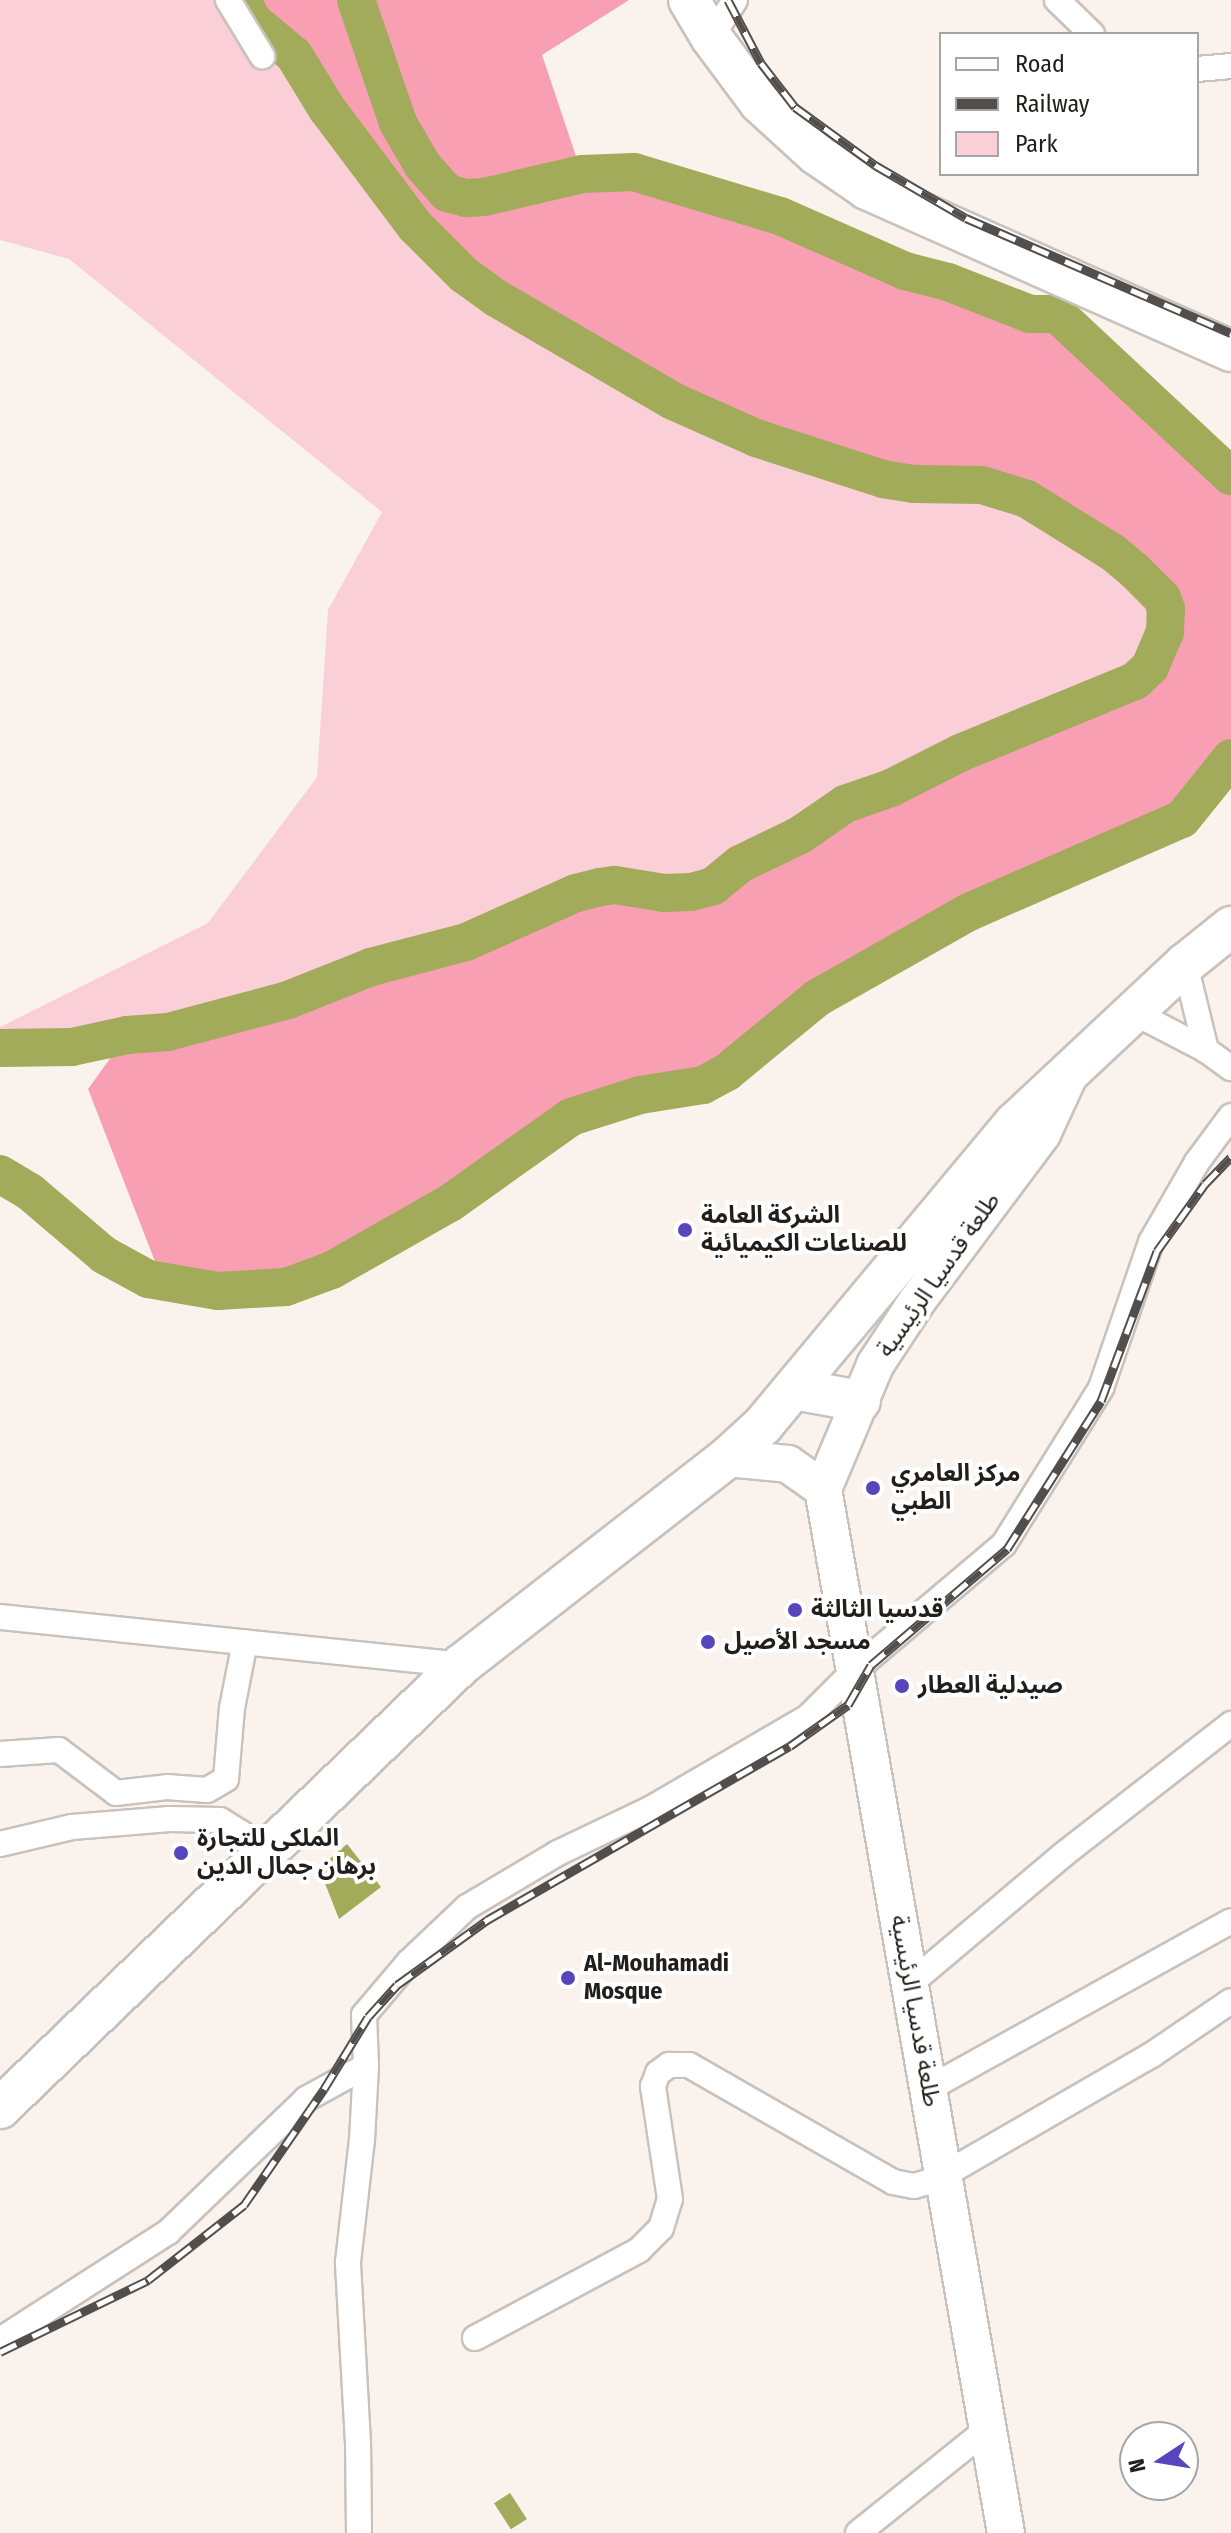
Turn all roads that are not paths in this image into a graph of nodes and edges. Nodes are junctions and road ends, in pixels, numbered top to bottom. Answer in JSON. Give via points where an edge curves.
{"nodes":[{"id":1,"x":228,"y":0,"type":"edge"},
{"id":2,"x":689,"y":0,"type":"edge"},
{"id":3,"x":735,"y":0,"type":"edge"},
{"id":4,"x":1057,"y":0,"type":"edge"},
{"id":5,"x":1090,"y":32,"type":"edge"},
{"id":6,"x":711,"y":37,"type":"junction"},
{"id":7,"x":262,"y":56,"type":"dead end"},
{"id":8,"x":1231,"y":66,"type":"edge"},
{"id":9,"x":1199,"y":69,"type":"edge"},
{"id":10,"x":1231,"y":351,"type":"edge"},
{"id":11,"x":1231,"y":927,"type":"edge"},
{"id":12,"x":1185,"y":964,"type":"junction"},
{"id":13,"x":1133,"y":1012,"type":"junction"},
{"id":14,"x":1206,"y":1050,"type":"junction"},
{"id":15,"x":1231,"y":1068,"type":"edge"},
{"id":16,"x":1072,"y":1070,"type":"junction"},
{"id":17,"x":1230,"y":1121,"type":"edge"},
{"id":18,"x":794,"y":1389,"type":"junction"},
{"id":19,"x":860,"y":1401,"type":"junction"},
{"id":20,"x":727,"y":1458,"type":"junction"},
{"id":21,"x":823,"y":1489,"type":"junction"},
{"id":22,"x":0,"y":1617,"type":"edge"},
{"id":23,"x":245,"y":1642,"type":"junction"},
{"id":24,"x":461,"y":1665,"type":"junction"},
{"id":25,"x":855,"y":1670,"type":"junction"},
{"id":26,"x":1231,"y":1724,"type":"edge"},
{"id":27,"x":0,"y":1754,"type":"edge"},
{"id":28,"x":0,"y":1844,"type":"edge"},
{"id":29,"x":263,"y":1856,"type":"junction"},
{"id":30,"x":1231,"y":1921,"type":"edge"},
{"id":31,"x":912,"y":1982,"type":"junction"},
{"id":32,"x":1231,"y":2001,"type":"edge"},
{"id":33,"x":366,"y":2066,"type":"junction"},
{"id":34,"x":928,"y":2089,"type":"junction"},
{"id":35,"x":0,"y":2108,"type":"edge"},
{"id":36,"x":943,"y":2173,"type":"junction"},
{"id":37,"x":475,"y":2338,"type":"dead end"},
{"id":38,"x":0,"y":2340,"type":"edge"},
{"id":39,"x":988,"y":2429,"type":"junction"},
{"id":40,"x":359,"y":2533,"type":"edge"},
{"id":41,"x":858,"y":2533,"type":"edge"},
{"id":42,"x":1006,"y":2533,"type":"edge"}],
"edges":[{"from":1,"to":7,"type":"street"},
{"from":2,"to":6,"type":"main road"},
{"from":3,"to":6,"type":"street"},
{"from":4,"to":5,"type":"street"},
{"from":6,"to":10,"type":"main road","via":[[760,103],[816,154],[867,189]]},
{"from":8,"to":9,"type":"street"},
{"from":11,"to":12,"type":"main road"},
{"from":12,"to":13,"type":"main road"},
{"from":12,"to":14,"type":"street"},
{"from":13,"to":14,"type":"street"},
{"from":13,"to":16,"type":"main road"},
{"from":14,"to":15,"type":"street"},
{"from":16,"to":18,"type":"main road","via":[[1015,1123]]},
{"from":16,"to":19,"type":"main road","name":"طلعة قدسيا الرئيسية","via":[[1042,1134],[917,1301],[875,1365]]},
{"from":17,"to":25,"type":"street","via":[[1197,1162],[1151,1242],[1101,1388],[1004,1544]]},
{"from":18,"to":19,"type":"main road"},
{"from":18,"to":20,"type":"main road"},
{"from":19,"to":21,"type":"main road","name":"طلعة قدسيا الرئيسية"},
{"from":20,"to":21,"type":"main road","via":[[788,1464]]},
{"from":20,"to":24,"type":"main road"},
{"from":21,"to":25,"type":"main road","name":"طلعة قدسيا الرئيسية"},
{"from":22,"to":23,"type":"street"},
{"from":23,"to":24,"type":"street"},
{"from":23,"to":27,"type":"street","via":[[226,1779],[207,1790],[167,1787],[116,1793],[59,1750]]},
{"from":24,"to":29,"type":"main road"},
{"from":25,"to":31,"type":"main road","name":"طلعة قدسيا الرئيسية"},
{"from":25,"to":33,"type":"street","via":[[808,1717],[467,1907],[409,1962],[364,2015]]},
{"from":26,"to":31,"type":"street"},
{"from":28,"to":29,"type":"street","via":[[72,1827],[220,1820]]},
{"from":29,"to":35,"type":"main road"},
{"from":30,"to":34,"type":"street"},
{"from":31,"to":34,"type":"main road","name":"طلعة قدسيا الرئيسية"},
{"from":32,"to":36,"type":"street","via":[[1153,2054]]},
{"from":33,"to":38,"type":"street","via":[[306,2099],[168,2232]]},
{"from":33,"to":40,"type":"street","via":[[348,2262]]},
{"from":34,"to":36,"type":"main road","name":"طلعة قدسيا الرئيسية"},
{"from":36,"to":37,"type":"street","via":[[914,2186],[893,2182],[689,2065],[669,2065],[653,2086],[670,2199],[661,2228],[639,2250]]},
{"from":36,"to":39,"type":"main road","name":"طلعة قدسيا الرئيسية"},
{"from":39,"to":41,"type":"street"},
{"from":39,"to":42,"type":"main road","name":"طلعة قدسيا الرئيسية"}]}
